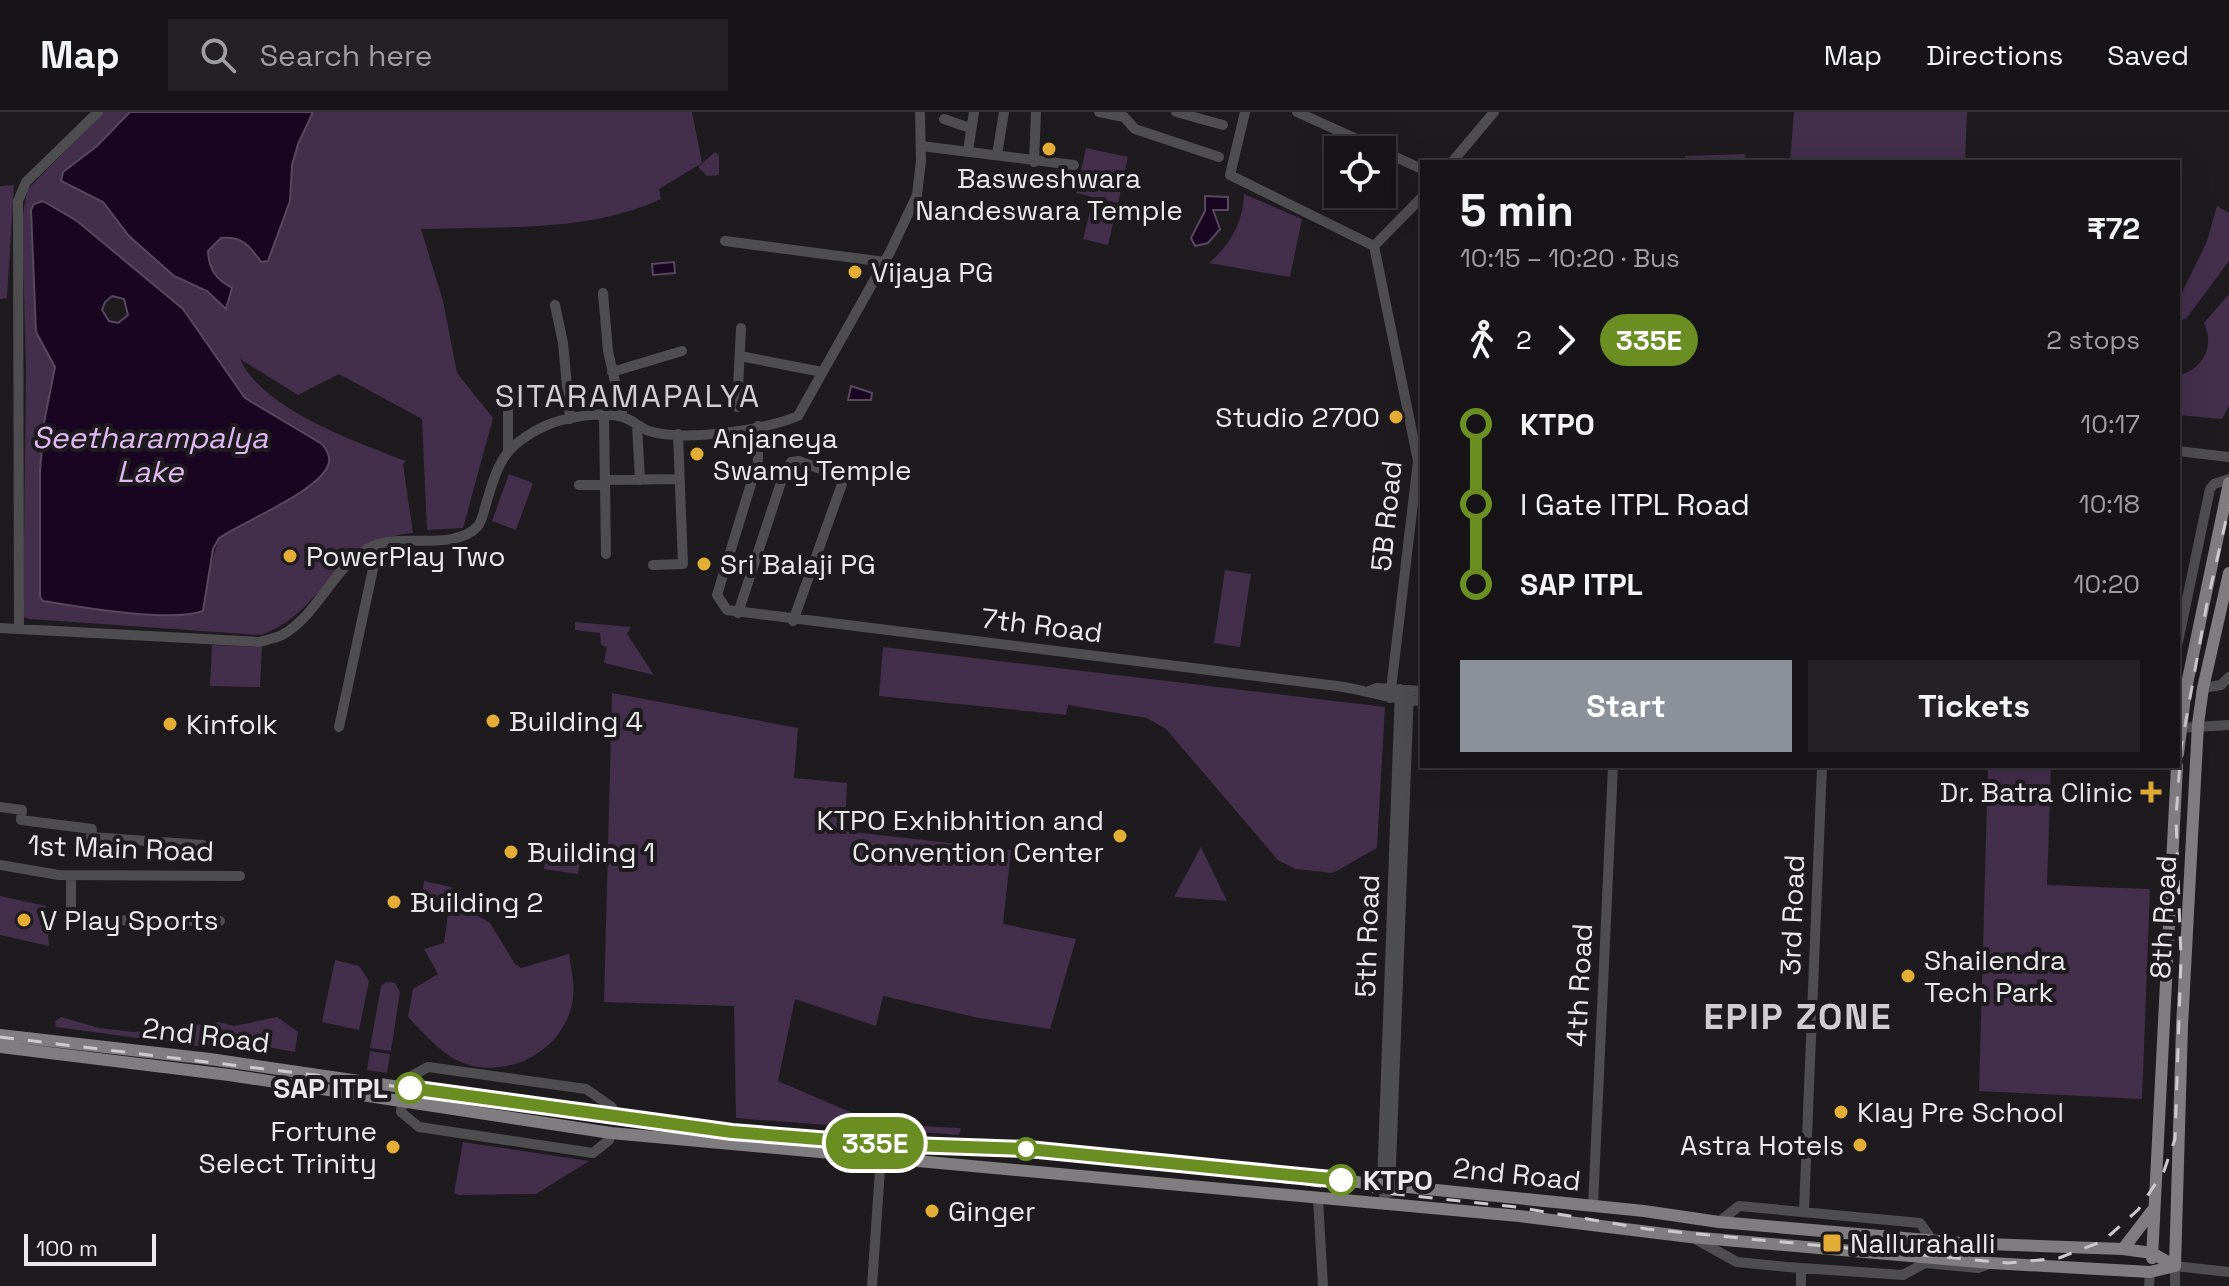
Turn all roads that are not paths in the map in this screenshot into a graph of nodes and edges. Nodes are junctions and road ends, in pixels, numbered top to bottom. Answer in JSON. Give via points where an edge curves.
{"nodes":[{"id":1,"x":98,"y":112,"type":"edge"},
{"id":2,"x":920,"y":112,"type":"edge"},
{"id":3,"x":974,"y":112,"type":"edge"},
{"id":4,"x":1004,"y":112,"type":"edge"},
{"id":5,"x":1036,"y":112,"type":"edge"},
{"id":6,"x":1099,"y":112,"type":"edge"},
{"id":7,"x":1176,"y":112,"type":"edge"},
{"id":8,"x":1245,"y":112,"type":"edge"},
{"id":9,"x":1297,"y":112,"type":"edge"},
{"id":10,"x":1494,"y":112,"type":"edge"},
{"id":11,"x":1125,"y":114,"type":"edge"},
{"id":12,"x":944,"y":119,"type":"dead end"},
{"id":13,"x":1223,"y":125,"type":"dead end"},
{"id":14,"x":970,"y":128,"type":"junction"},
{"id":15,"x":1350,"y":136,"type":"edge"},
{"id":16,"x":921,"y":146,"type":"junction"},
{"id":17,"x":968,"y":151,"type":"junction"},
{"id":18,"x":997,"y":155,"type":"junction"},
{"id":19,"x":1219,"y":157,"type":"dead end"},
{"id":20,"x":1396,"y":157,"type":"edge"},
{"id":21,"x":1454,"y":160,"type":"edge"},
{"id":22,"x":1034,"y":162,"type":"junction"},
{"id":23,"x":1074,"y":165,"type":"dead end"},
{"id":24,"x":1420,"y":168,"type":"edge"},
{"id":25,"x":1420,"y":199,"type":"edge"},
{"id":26,"x":725,"y":241,"type":"dead end"},
{"id":27,"x":1374,"y":246,"type":"junction"},
{"id":28,"x":885,"y":262,"type":"junction"},
{"id":29,"x":603,"y":293,"type":"dead end"},
{"id":30,"x":555,"y":305,"type":"dead end"},
{"id":31,"x":741,"y":328,"type":"dead end"},
{"id":32,"x":682,"y":351,"type":"dead end"},
{"id":33,"x":740,"y":356,"type":"junction"},
{"id":34,"x":612,"y":372,"type":"junction"},
{"id":35,"x":822,"y":372,"type":"junction"},
{"id":36,"x":508,"y":398,"type":"dead end"},
{"id":37,"x":737,"y":407,"type":"dead end"},
{"id":38,"x":604,"y":416,"type":"junction"},
{"id":39,"x":623,"y":417,"type":"junction"},
{"id":40,"x":570,"y":419,"type":"junction"},
{"id":41,"x":637,"y":425,"type":"junction"},
{"id":42,"x":758,"y":426,"type":"junction"},
{"id":43,"x":678,"y":434,"type":"junction"},
{"id":44,"x":508,"y":450,"type":"junction"},
{"id":45,"x":2180,"y":451,"type":"edge"},
{"id":46,"x":2229,"y":457,"type":"edge"},
{"id":47,"x":678,"y":479,"type":"junction"},
{"id":48,"x":640,"y":480,"type":"junction"},
{"id":49,"x":2229,"y":481,"type":"edge"},
{"id":50,"x":605,"y":482,"type":"junction"},
{"id":51,"x":579,"y":485,"type":"dead end"},
{"id":52,"x":373,"y":546,"type":"junction"},
{"id":53,"x":606,"y":554,"type":"dead end"},
{"id":54,"x":653,"y":565,"type":"dead end"},
{"id":55,"x":2229,"y":573,"type":"edge"},
{"id":56,"x":738,"y":613,"type":"junction"},
{"id":57,"x":793,"y":621,"type":"junction"},
{"id":58,"x":19,"y":627,"type":"junction"},
{"id":59,"x":0,"y":628,"type":"edge"},
{"id":60,"x":2180,"y":632,"type":"edge"},
{"id":61,"x":2229,"y":677,"type":"edge"},
{"id":62,"x":2180,"y":680,"type":"edge"},
{"id":63,"x":2203,"y":688,"type":"junction"},
{"id":64,"x":2186,"y":689,"type":"junction"},
{"id":65,"x":1420,"y":691,"type":"edge"},
{"id":66,"x":1400,"y":694,"type":"junction"},
{"id":67,"x":1420,"y":700,"type":"edge"},
{"id":68,"x":2180,"y":723,"type":"edge"},
{"id":69,"x":2198,"y":724,"type":"junction"},
{"id":70,"x":2229,"y":725,"type":"edge"},
{"id":71,"x":339,"y":727,"type":"dead end"},
{"id":72,"x":1613,"y":768,"type":"edge"},
{"id":73,"x":1822,"y":768,"type":"edge"},
{"id":74,"x":2177,"y":768,"type":"edge"},
{"id":75,"x":0,"y":807,"type":"edge"},
{"id":76,"x":203,"y":845,"type":"dead end"},
{"id":77,"x":0,"y":865,"type":"edge"},
{"id":78,"x":71,"y":876,"type":"junction"},
{"id":79,"x":240,"y":876,"type":"dead end"},
{"id":80,"x":220,"y":921,"type":"dead end"},
{"id":81,"x":0,"y":1035,"type":"edge"},
{"id":82,"x":0,"y":1047,"type":"edge"},
{"id":83,"x":300,"y":1071,"type":"junction"},
{"id":84,"x":298,"y":1086,"type":"junction"},
{"id":85,"x":404,"y":1094,"type":"junction"},
{"id":86,"x":612,"y":1118,"type":"junction"},
{"id":87,"x":611,"y":1133,"type":"junction"},
{"id":88,"x":2157,"y":1145,"type":"junction"},
{"id":89,"x":2177,"y":1146,"type":"junction"},
{"id":90,"x":994,"y":1148,"type":"junction"},
{"id":91,"x":1016,"y":1148,"type":"junction"},
{"id":92,"x":881,"y":1155,"type":"junction"},
{"id":93,"x":1003,"y":1168,"type":"junction"},
{"id":94,"x":1386,"y":1185,"type":"junction"},
{"id":95,"x":1318,"y":1199,"type":"junction"},
{"id":96,"x":1388,"y":1205,"type":"junction"},
{"id":97,"x":1593,"y":1206,"type":"junction"},
{"id":98,"x":2153,"y":1209,"type":"junction"},
{"id":99,"x":1804,"y":1211,"type":"junction"},
{"id":100,"x":1719,"y":1222,"type":"junction"},
{"id":101,"x":1690,"y":1237,"type":"junction"},
{"id":102,"x":1932,"y":1240,"type":"junction"},
{"id":103,"x":2027,"y":1247,"type":"junction"},
{"id":104,"x":2123,"y":1249,"type":"junction"},
{"id":105,"x":2152,"y":1253,"type":"junction"},
{"id":106,"x":1991,"y":1263,"type":"junction"},
{"id":107,"x":2025,"y":1264,"type":"junction"},
{"id":108,"x":2175,"y":1266,"type":"junction"},
{"id":109,"x":1801,"y":1268,"type":"junction"},
{"id":110,"x":2150,"y":1272,"type":"junction"},
{"id":111,"x":2229,"y":1272,"type":"edge"},
{"id":112,"x":872,"y":1286,"type":"edge"},
{"id":113,"x":1323,"y":1286,"type":"edge"},
{"id":114,"x":1801,"y":1286,"type":"edge"},
{"id":115,"x":2149,"y":1286,"type":"edge"},
{"id":116,"x":2175,"y":1286,"type":"edge"}],
"edges":[{"from":1,"to":58,"type":"street","via":[[26,182],[18,201]]},
{"from":2,"to":16,"type":"street"},
{"from":3,"to":14,"type":"street"},
{"from":4,"to":18,"type":"street"},
{"from":5,"to":22,"type":"street"},
{"from":6,"to":11,"type":"street"},
{"from":7,"to":13,"type":"street"},
{"from":8,"to":27,"type":"street","via":[[1230,175]]},
{"from":9,"to":15,"type":"street"},
{"from":10,"to":21,"type":"street"},
{"from":11,"to":19,"type":"street","via":[[1135,129]]},
{"from":12,"to":14,"type":"street"},
{"from":14,"to":17,"type":"street"},
{"from":16,"to":17,"type":"street"},
{"from":16,"to":28,"type":"street","via":[[917,195]]},
{"from":17,"to":18,"type":"street"},
{"from":18,"to":22,"type":"street"},
{"from":20,"to":24,"type":"street"},
{"from":22,"to":23,"type":"street"},
{"from":25,"to":27,"type":"street"},
{"from":26,"to":28,"type":"street"},
{"from":27,"to":66,"type":"street","name":"5B Road","via":[[1418,461]]},
{"from":28,"to":35,"type":"street"},
{"from":29,"to":34,"type":"street"},
{"from":30,"to":40,"type":"street"},
{"from":31,"to":33,"type":"street"},
{"from":32,"to":34,"type":"street"},
{"from":33,"to":35,"type":"street"},
{"from":33,"to":37,"type":"street"},
{"from":34,"to":39,"type":"street"},
{"from":35,"to":42,"type":"street","via":[[798,416]]},
{"from":36,"to":44,"type":"street"},
{"from":38,"to":39,"type":"street"},
{"from":38,"to":40,"type":"street"},
{"from":38,"to":50,"type":"street"},
{"from":39,"to":41,"type":"street"},
{"from":40,"to":44,"type":"street","via":[[546,426]]},
{"from":41,"to":43,"type":"street"},
{"from":41,"to":48,"type":"street"},
{"from":42,"to":43,"type":"street"},
{"from":42,"to":56,"type":"street","via":[[758,461],[717,595],[727,610]]},
{"from":43,"to":47,"type":"street"},
{"from":44,"to":52,"type":"street","via":[[498,462],[479,525],[469,533]]},
{"from":45,"to":46,"type":"street"},
{"from":47,"to":48,"type":"street"},
{"from":47,"to":54,"type":"street","via":[[683,564]]},
{"from":48,"to":50,"type":"street"},
{"from":49,"to":60,"type":"street","via":[[2210,489]]},
{"from":49,"to":64,"type":"main road"},
{"from":50,"to":51,"type":"street"},
{"from":50,"to":53,"type":"street"},
{"from":52,"to":58,"type":"street","via":[[356,557],[283,635],[259,642]]},
{"from":52,"to":71,"type":"street","via":[[376,555]]},
{"from":55,"to":63,"type":"main road","name":"8th Road"},
{"from":56,"to":57,"type":"street","name":"7th Road"},
{"from":56,"to":57,"type":"street","via":[[783,476],[791,462],[799,461],[842,477],[842,484]]},
{"from":57,"to":66,"type":"street","name":"7th Road"},
{"from":58,"to":59,"type":"street"},
{"from":61,"to":63,"type":"street","via":[[2221,685]]},
{"from":62,"to":64,"type":"street"},
{"from":63,"to":69,"type":"main road","name":"8th Road"},
{"from":64,"to":68,"type":"main road"},
{"from":65,"to":66,"type":"street","name":"7th Road"},
{"from":66,"to":67,"type":"street","name":"7th Road"},
{"from":66,"to":94,"type":"street","name":"5th Road"},
{"from":68,"to":69,"type":"street"},
{"from":69,"to":70,"type":"street"},
{"from":69,"to":89,"type":"main road","name":"8th Road"},
{"from":72,"to":97,"type":"street","name":"4th Road"},
{"from":73,"to":99,"type":"street","name":"3rd Road"},
{"from":74,"to":88,"type":"main road","name":"8th Road"},
{"from":75,"to":76,"type":"street","via":[[22,810],[21,820],[92,829],[91,837]]},
{"from":77,"to":78,"type":"street","name":"1st Main Road"},
{"from":78,"to":79,"type":"street","name":"1st Main Road"},
{"from":78,"to":80,"type":"street","via":[[71,920]]},
{"from":81,"to":83,"type":"main road","name":"2nd Road"},
{"from":82,"to":84,"type":"main road","name":"2nd Road"},
{"from":83,"to":84,"type":"main road"},
{"from":83,"to":85,"type":"main road","name":"2nd Road"},
{"from":84,"to":85,"type":"main road","name":"2nd Road"},
{"from":85,"to":86,"type":"main road","name":"2nd Road"},
{"from":85,"to":86,"type":"street","via":[[408,1078],[428,1067],[594,1092],[612,1107]]},
{"from":85,"to":87,"type":"main road","name":"2nd Road"},
{"from":85,"to":87,"type":"street","via":[[401,1112],[419,1127],[593,1153]]},
{"from":86,"to":90,"type":"main road","name":"2nd Road","via":[[871,1143]]},
{"from":87,"to":92,"type":"main road","name":"2nd Road"},
{"from":88,"to":89,"type":"main road"},
{"from":88,"to":98,"type":"main road","name":"8th Road"},
{"from":89,"to":108,"type":"main road","name":"8th Road"},
{"from":90,"to":91,"type":"main road","name":"2nd Road"},
{"from":90,"to":93,"type":"main road"},
{"from":91,"to":93,"type":"main road"},
{"from":91,"to":94,"type":"main road","name":"2nd Road"},
{"from":92,"to":93,"type":"main road","name":"2nd Road"},
{"from":92,"to":112,"type":"street"},
{"from":93,"to":95,"type":"main road","name":"2nd Road"},
{"from":94,"to":96,"type":"street","name":"5th Road"},
{"from":94,"to":97,"type":"main road","name":"2nd Road"},
{"from":95,"to":96,"type":"main road","name":"2nd Road"},
{"from":95,"to":113,"type":"street"},
{"from":96,"to":101,"type":"main road","name":"2nd Road"},
{"from":97,"to":100,"type":"main road","name":"2nd Road"},
{"from":98,"to":104,"type":"main road"},
{"from":98,"to":105,"type":"main road","name":"8th Road"},
{"from":99,"to":100,"type":"street","via":[[1739,1206]]},
{"from":99,"to":102,"type":"street","via":[[1920,1223]]},
{"from":100,"to":102,"type":"main road","name":"2nd Road"},
{"from":101,"to":106,"type":"main road","name":"2nd Road"},
{"from":101,"to":109,"type":"street","via":[[1737,1262]]},
{"from":102,"to":103,"type":"main road","name":"2nd Road"},
{"from":103,"to":104,"type":"main road","name":"2nd Road"},
{"from":103,"to":107,"type":"main road"},
{"from":104,"to":105,"type":"main road","name":"2nd Road"},
{"from":105,"to":108,"type":"main road","name":"2nd Road"},
{"from":105,"to":110,"type":"main road","name":"8th Road"},
{"from":106,"to":107,"type":"main road","name":"2nd Road"},
{"from":106,"to":109,"type":"street","via":[[1978,1268],[1925,1263],[1903,1275]]},
{"from":107,"to":110,"type":"main road","name":"2nd Road"},
{"from":108,"to":110,"type":"main road","name":"2nd Road"},
{"from":108,"to":111,"type":"street"},
{"from":108,"to":116,"type":"street"},
{"from":109,"to":114,"type":"street"},
{"from":110,"to":115,"type":"street"}]}
